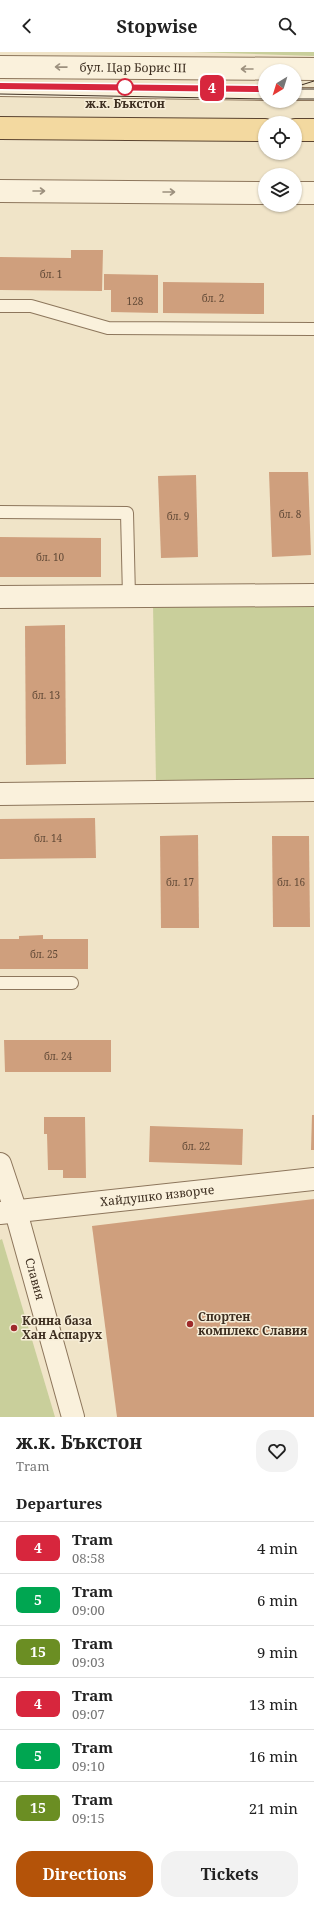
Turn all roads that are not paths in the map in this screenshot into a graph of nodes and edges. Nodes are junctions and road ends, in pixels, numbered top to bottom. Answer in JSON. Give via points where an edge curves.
{"nodes":[{"id":1,"x":0,"y":66,"type":"edge"},
{"id":2,"x":314,"y":69,"type":"edge"},
{"id":3,"x":0,"y":90,"type":"edge"},
{"id":4,"x":258,"y":94,"type":"edge"},
{"id":5,"x":302,"y":94,"type":"edge"},
{"id":6,"x":314,"y":94,"type":"edge"},
{"id":7,"x":0,"y":128,"type":"edge"},
{"id":8,"x":258,"y":130,"type":"edge"},
{"id":9,"x":302,"y":130,"type":"edge"},
{"id":10,"x":314,"y":130,"type":"edge"},
{"id":11,"x":0,"y":191,"type":"edge"},
{"id":12,"x":258,"y":193,"type":"edge"},
{"id":13,"x":302,"y":193,"type":"edge"},
{"id":14,"x":314,"y":193,"type":"edge"},
{"id":15,"x":0,"y":306,"type":"edge"},
{"id":16,"x":314,"y":330,"type":"edge"},
{"id":17,"x":0,"y":512,"type":"edge"},
{"id":18,"x":314,"y":595,"type":"edge"},
{"id":19,"x":0,"y":597,"type":"edge"},
{"id":20,"x":129,"y":597,"type":"junction"},
{"id":21,"x":314,"y":790,"type":"edge"},
{"id":22,"x":0,"y":794,"type":"edge"},
{"id":23,"x":0,"y":983,"type":"edge"},
{"id":24,"x":72,"y":983,"type":"dead end"},
{"id":25,"x":0,"y":1164,"type":"edge"},
{"id":26,"x":314,"y":1179,"type":"edge"},
{"id":27,"x":8,"y":1213,"type":"edge"},
{"id":28,"x":73,"y":1417,"type":"edge"}],
"edges":[{"from":2,"to":1,"type":"street","name":"бул. Цар Борис III","one_way":true},
{"from":3,"to":4,"type":"lane"},
{"from":5,"to":6,"type":"lane"},
{"from":7,"to":8,"type":"main road"},
{"from":9,"to":10,"type":"main road"},
{"from":11,"to":12,"type":"street","one_way":true},
{"from":13,"to":14,"type":"street"},
{"from":15,"to":16,"type":"lane","via":[[31,306],[108,328]]},
{"from":17,"to":20,"type":"lane","via":[[127,513]]},
{"from":18,"to":20,"type":"street"},
{"from":19,"to":20,"type":"street"},
{"from":21,"to":22,"type":"street"},
{"from":23,"to":24,"type":"lane"},
{"from":25,"to":27,"type":"street","name":"Славия"},
{"from":26,"to":27,"type":"street","name":"Хайдушко изворче"},
{"from":27,"to":28,"type":"street","name":"Славия"}]}
